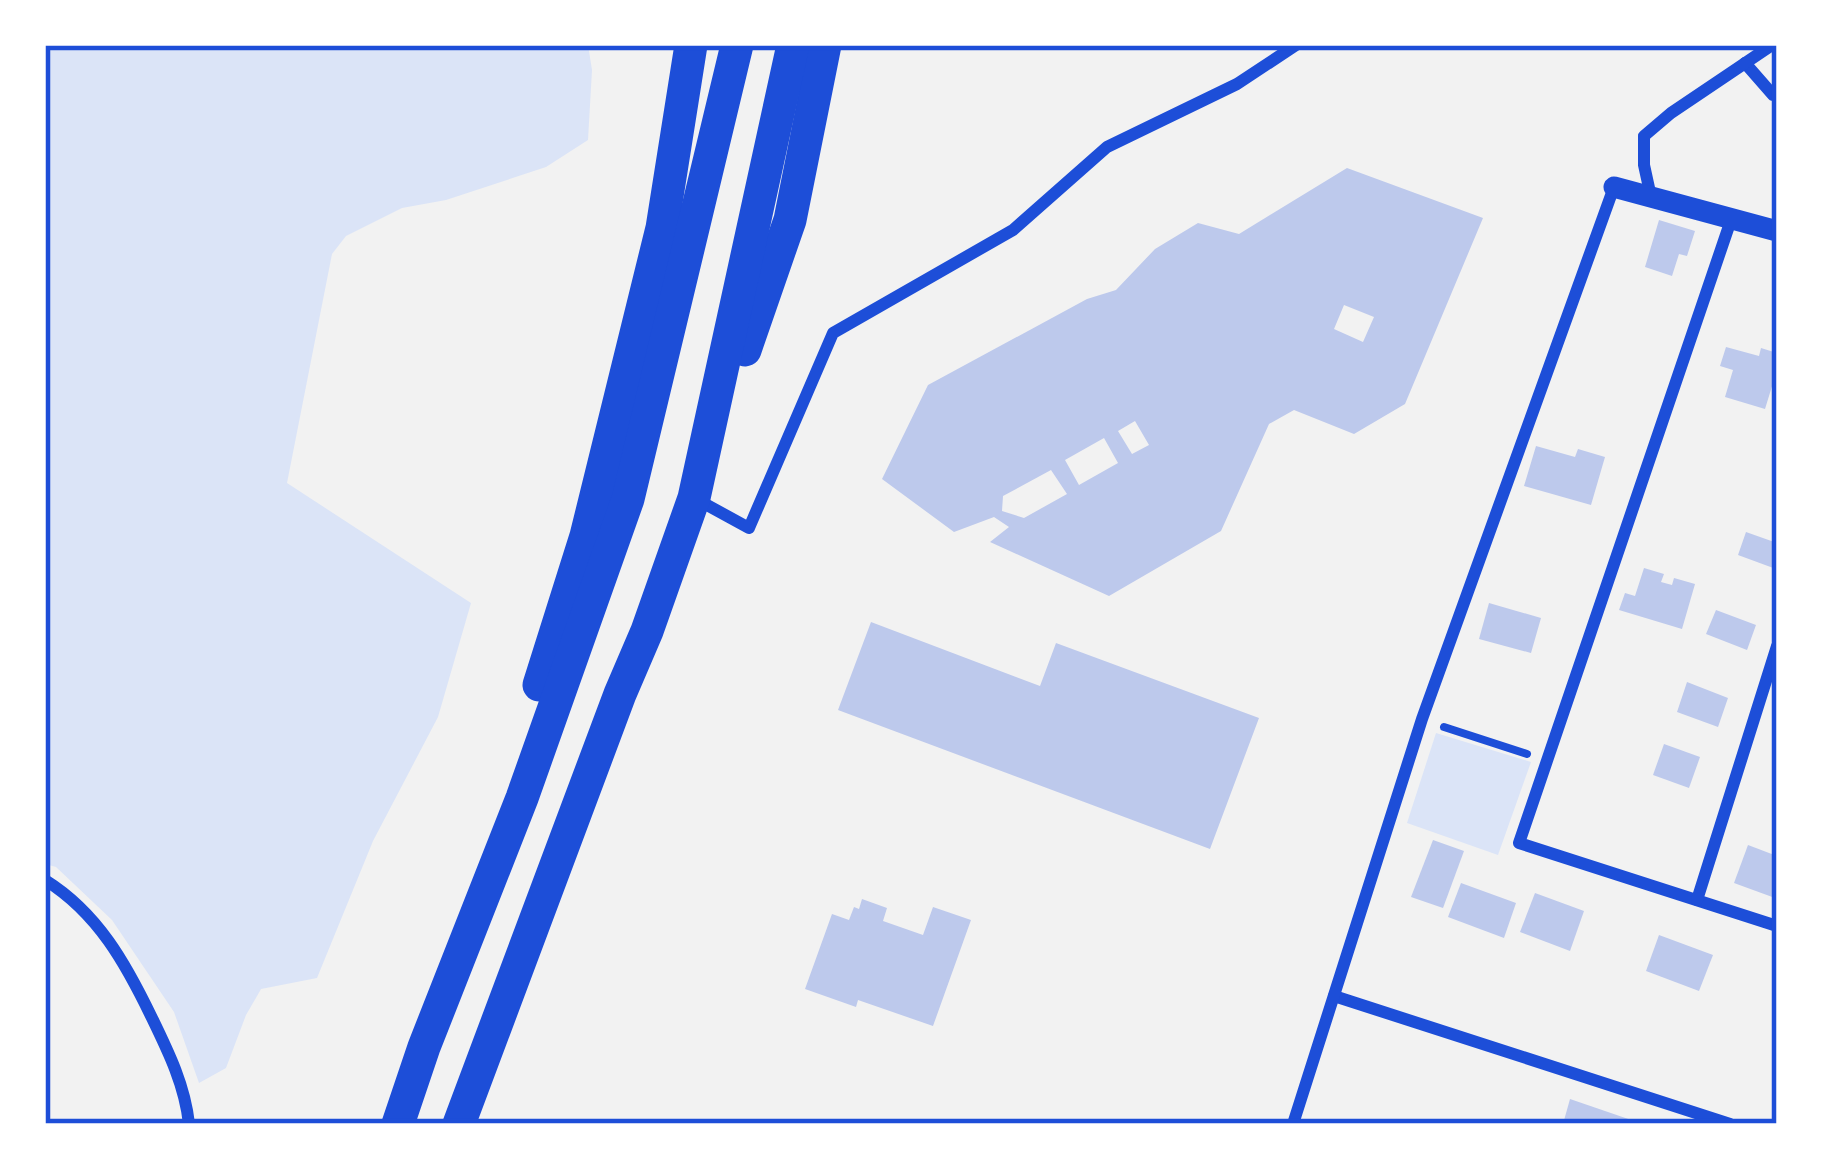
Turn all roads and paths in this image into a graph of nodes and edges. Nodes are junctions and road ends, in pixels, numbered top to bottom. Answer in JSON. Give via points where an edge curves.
{"nodes":[{"id":1,"x":691,"y":45,"type":"edge"},
{"id":2,"x":737,"y":45,"type":"edge"},
{"id":3,"x":793,"y":45,"type":"edge"},
{"id":4,"x":825,"y":45,"type":"edge"},
{"id":5,"x":1296,"y":45,"type":"edge"},
{"id":6,"x":1772,"y":45,"type":"edge"},
{"id":7,"x":1745,"y":63,"type":"junction"},
{"id":8,"x":1777,"y":96,"type":"edge"},
{"id":9,"x":1614,"y":188,"type":"joint"},
{"id":10,"x":1652,"y":198,"type":"junction"},
{"id":11,"x":1731,"y":220,"type":"junction"},
{"id":12,"x":1777,"y":231,"type":"edge"},
{"id":13,"x":694,"y":498,"type":"junction"},
{"id":14,"x":1777,"y":646,"type":"edge"},
{"id":15,"x":1422,"y":719,"type":"junction"},
{"id":16,"x":1545,"y":761,"type":"junction"},
{"id":17,"x":45,"y":880,"type":"edge"},
{"id":18,"x":1696,"y":900,"type":"junction"},
{"id":19,"x":1777,"y":926,"type":"edge"},
{"id":20,"x":1334,"y":996,"type":"junction"},
{"id":21,"x":424,"y":1047,"type":"junction"},
{"id":22,"x":189,"y":1124,"type":"edge"},
{"id":23,"x":398,"y":1124,"type":"edge"},
{"id":24,"x":458,"y":1124,"type":"edge"},
{"id":25,"x":1293,"y":1124,"type":"edge"},
{"id":26,"x":1730,"y":1124,"type":"edge"}],
"edges":[{"from":1,"to":21,"type":"highway","via":[[662,228],[586,536]]},
{"from":2,"to":21,"type":"highway","via":[[628,499]]},
{"from":3,"to":13,"type":"highway"},
{"from":4,"to":13,"type":"highway","via":[[790,220]]},
{"from":5,"to":13,"type":"street","via":[[1237,84],[1107,147],[1012,230],[833,333],[749,528]]},
{"from":6,"to":7,"type":"street"},
{"from":7,"to":8,"type":"street"},
{"from":7,"to":10,"type":"street","via":[[1644,136]]},
{"from":9,"to":10,"type":"street"},
{"from":9,"to":15,"type":"street"},
{"from":10,"to":11,"type":"street"},
{"from":11,"to":12,"type":"street"},
{"from":11,"to":16,"type":"street"},
{"from":13,"to":24,"type":"highway"},
{"from":14,"to":18,"type":"street"},
{"from":15,"to":16,"type":"path"},
{"from":15,"to":20,"type":"street"},
{"from":16,"to":18,"type":"street","via":[[1519,843]]},
{"from":17,"to":22,"type":"street","via":[[82,907],[127,966],[170,1054]]},
{"from":18,"to":19,"type":"street"},
{"from":20,"to":25,"type":"street"},
{"from":20,"to":26,"type":"street"},
{"from":21,"to":23,"type":"highway"}]}
